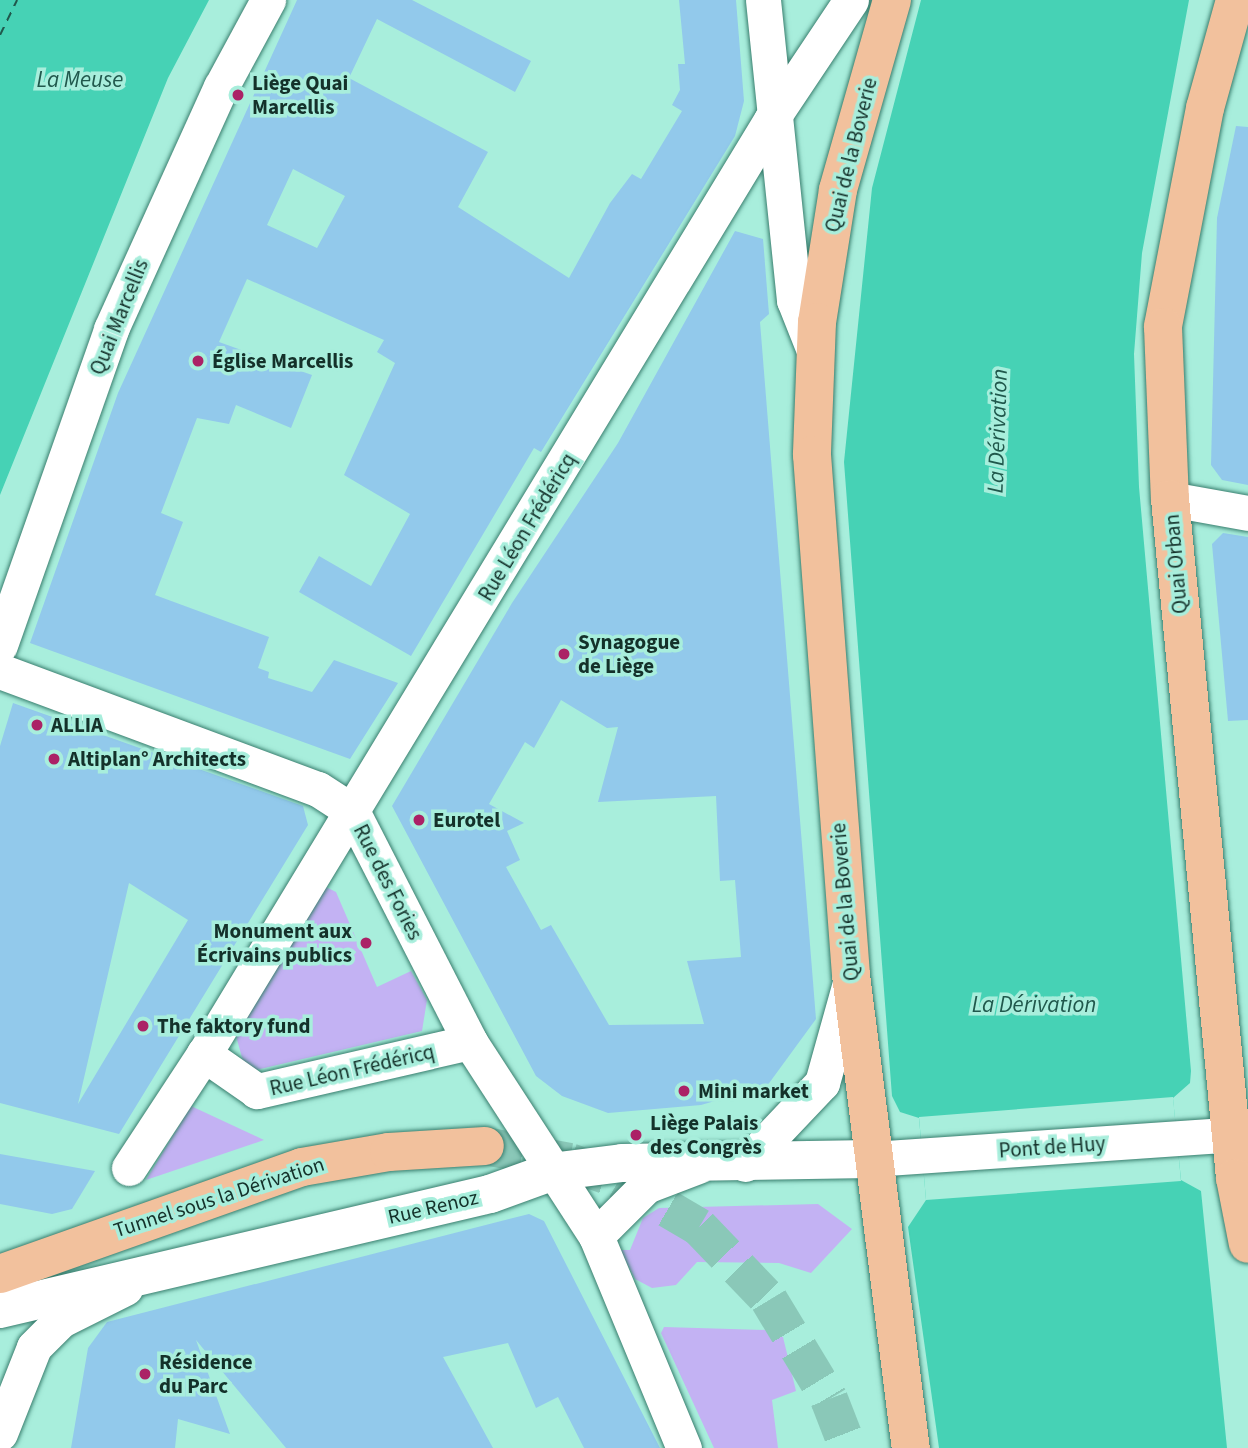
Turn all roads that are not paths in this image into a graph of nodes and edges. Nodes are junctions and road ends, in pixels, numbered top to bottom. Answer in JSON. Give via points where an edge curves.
{"nodes":[{"id":1,"x":268,"y":0,"type":"edge"},
{"id":2,"x":763,"y":0,"type":"edge"},
{"id":3,"x":851,"y":0,"type":"edge"},
{"id":4,"x":892,"y":0,"type":"edge"},
{"id":5,"x":1235,"y":0,"type":"edge"},
{"id":6,"x":771,"y":120,"type":"junction"},
{"id":7,"x":816,"y":353,"type":"junction"},
{"id":8,"x":1170,"y":499,"type":"junction"},
{"id":9,"x":1248,"y":513,"type":"edge"},
{"id":10,"x":0,"y":645,"type":"edge"},
{"id":11,"x":0,"y":671,"type":"edge"},
{"id":12,"x":352,"y":811,"type":"junction"},
{"id":13,"x":852,"y":975,"type":"junction"},
{"id":14,"x":470,"y":1042,"type":"junction"},
{"id":15,"x":204,"y":1054,"type":"junction"},
{"id":16,"x":1240,"y":1134,"type":"edge"},
{"id":17,"x":485,"y":1146,"type":"tunnel mouth"},
{"id":18,"x":871,"y":1159,"type":"junction"},
{"id":19,"x":705,"y":1164,"type":"junction"},
{"id":20,"x":745,"y":1164,"type":"junction"},
{"id":21,"x":129,"y":1168,"type":"dead end"},
{"id":22,"x":551,"y":1172,"type":"junction"},
{"id":23,"x":596,"y":1236,"type":"junction"},
{"id":24,"x":1248,"y":1244,"type":"edge"},
{"id":25,"x":160,"y":1273,"type":"junction"},
{"id":26,"x":0,"y":1275,"type":"edge"},
{"id":27,"x":0,"y":1309,"type":"edge"},
{"id":28,"x":0,"y":1433,"type":"edge"},
{"id":29,"x":684,"y":1448,"type":"edge"},
{"id":30,"x":911,"y":1448,"type":"edge"}],
"edges":[{"from":1,"to":10,"type":"street","name":"Quai Marcellis","via":[[221,87],[111,329]]},
{"from":2,"to":6,"type":"street","name":"Quai de la Boverie"},
{"from":3,"to":6,"type":"street","name":"Rue Léon Frédéricq"},
{"from":4,"to":7,"type":"main road","name":"Quai de la Boverie","via":[[838,190]]},
{"from":5,"to":8,"type":"main road","name":"Quai Orban","via":[[1205,108],[1163,327]]},
{"from":6,"to":7,"type":"street","name":"Quai de la Boverie","via":[[794,300]]},
{"from":6,"to":12,"type":"street","name":"Rue Léon Frédéricq"},
{"from":7,"to":13,"type":"main road","name":"Quai de la Boverie","via":[[812,455]]},
{"from":8,"to":9,"type":"street"},
{"from":8,"to":16,"type":"main road","name":"Quai Orban"},
{"from":11,"to":12,"type":"street","name":"Rue des Fories","via":[[318,789]]},
{"from":12,"to":14,"type":"street","name":"Rue des Fories"},
{"from":12,"to":15,"type":"street","name":"Rue Léon Frédéricq"},
{"from":13,"to":18,"type":"main road","name":"Quai de la Boverie"},
{"from":13,"to":20,"type":"street","via":[[822,1083]]},
{"from":14,"to":15,"type":"street","name":"Rue Léon Frédéricq","via":[[257,1091]]},
{"from":14,"to":22,"type":"street","name":"Rue des Fories"},
{"from":15,"to":21,"type":"street","name":"Rue Léon Frédéricq"},
{"from":16,"to":18,"type":"street","name":"Pont de Huy"},
{"from":16,"to":24,"type":"main road","name":"Quai Orban"},
{"from":17,"to":26,"type":"main road","name":"Tunnel sous la Dérivation","via":[[389,1152],[302,1167]]},
{"from":18,"to":20,"type":"street","name":"Rue Renoz"},
{"from":18,"to":30,"type":"main road","name":"Quai de la Boverie"},
{"from":19,"to":20,"type":"street","name":"Rue Renoz"},
{"from":19,"to":22,"type":"street","name":"Rue Renoz","via":[[622,1163]]},
{"from":19,"to":23,"type":"street","via":[[646,1185]]},
{"from":22,"to":23,"type":"street"},
{"from":22,"to":25,"type":"street","name":"Rue Renoz","via":[[490,1194]]},
{"from":23,"to":29,"type":"street"},
{"from":25,"to":27,"type":"street","name":"Rue Renoz","via":[[104,1280]]},
{"from":25,"to":28,"type":"street","via":[[61,1320],[34,1347]]}]}
